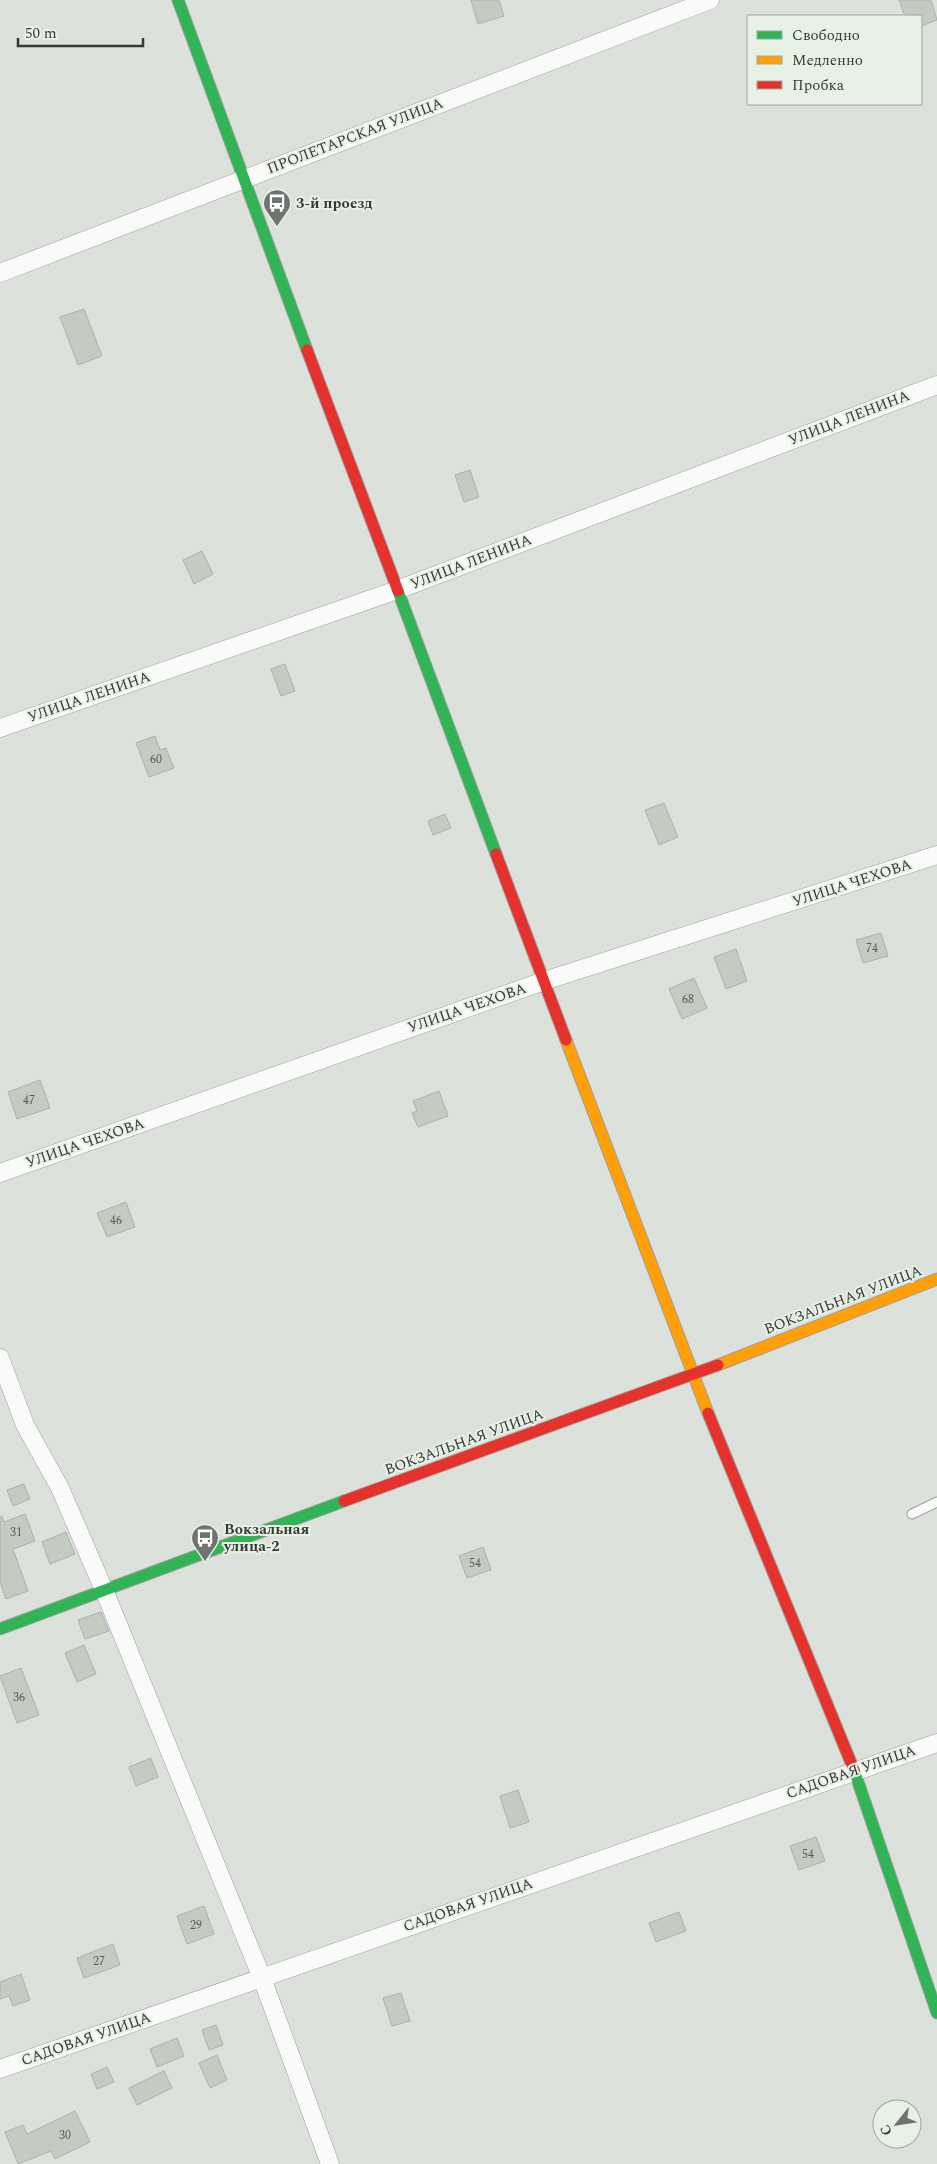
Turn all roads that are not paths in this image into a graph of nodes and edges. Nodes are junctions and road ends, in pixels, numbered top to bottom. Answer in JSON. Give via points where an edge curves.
{"nodes":[{"id":1,"x":178,"y":0,"type":"edge"},
{"id":2,"x":710,"y":0,"type":"edge"},
{"id":3,"x":243,"y":179,"type":"junction"},
{"id":4,"x":0,"y":273,"type":"edge"},
{"id":5,"x":937,"y":385,"type":"edge"},
{"id":6,"x":397,"y":590,"type":"junction"},
{"id":7,"x":0,"y":728,"type":"edge"},
{"id":8,"x":937,"y":856,"type":"edge"},
{"id":9,"x":544,"y":981,"type":"junction"},
{"id":10,"x":0,"y":1173,"type":"edge"},
{"id":11,"x":937,"y":1279,"type":"edge"},
{"id":12,"x":0,"y":1358,"type":"edge"},
{"id":13,"x":692,"y":1375,"type":"junction"},
{"id":14,"x":937,"y":1502,"type":"edge"},
{"id":15,"x":912,"y":1514,"type":"dead end"},
{"id":16,"x":104,"y":1590,"type":"junction"},
{"id":17,"x":0,"y":1629,"type":"edge"},
{"id":18,"x":937,"y":1743,"type":"edge"},
{"id":19,"x":854,"y":1771,"type":"junction"},
{"id":20,"x":262,"y":1978,"type":"junction"},
{"id":21,"x":937,"y":2013,"type":"edge"},
{"id":22,"x":0,"y":2069,"type":"edge"},
{"id":23,"x":330,"y":2164,"type":"edge"}],
"edges":[{"from":1,"to":3,"type":"street"},
{"from":2,"to":3,"type":"street","name":"ПРОЛЕТАРСКАЯ УЛИЦА"},
{"from":3,"to":4,"type":"street","name":"ПРОЛЕТАРСКАЯ УЛИЦА"},
{"from":3,"to":6,"type":"street"},
{"from":5,"to":6,"type":"street","name":"УЛИЦА ЛЕНИНА"},
{"from":6,"to":7,"type":"street","name":"УЛИЦА ЛЕНИНА"},
{"from":6,"to":9,"type":"street"},
{"from":8,"to":9,"type":"street","name":"УЛИЦА ЧЕХОВА"},
{"from":9,"to":10,"type":"street","name":"УЛИЦА ЧЕХОВА"},
{"from":9,"to":13,"type":"street"},
{"from":11,"to":13,"type":"street","name":"ВОКЗАЛЬНАЯ УЛИЦА"},
{"from":12,"to":16,"type":"street","via":[[25,1425],[60,1488]]},
{"from":13,"to":16,"type":"street","name":"ВОКЗАЛЬНАЯ УЛИЦА"},
{"from":13,"to":19,"type":"street"},
{"from":14,"to":15,"type":"lane"},
{"from":16,"to":17,"type":"street","name":"ВОКЗАЛЬНАЯ УЛИЦА"},
{"from":16,"to":20,"type":"street"},
{"from":18,"to":19,"type":"street","name":"САДОВАЯ УЛИЦА"},
{"from":19,"to":20,"type":"street","name":"САДОВАЯ УЛИЦА"},
{"from":19,"to":21,"type":"street"},
{"from":20,"to":22,"type":"street","name":"САДОВАЯ УЛИЦА"},
{"from":20,"to":23,"type":"street"}]}
